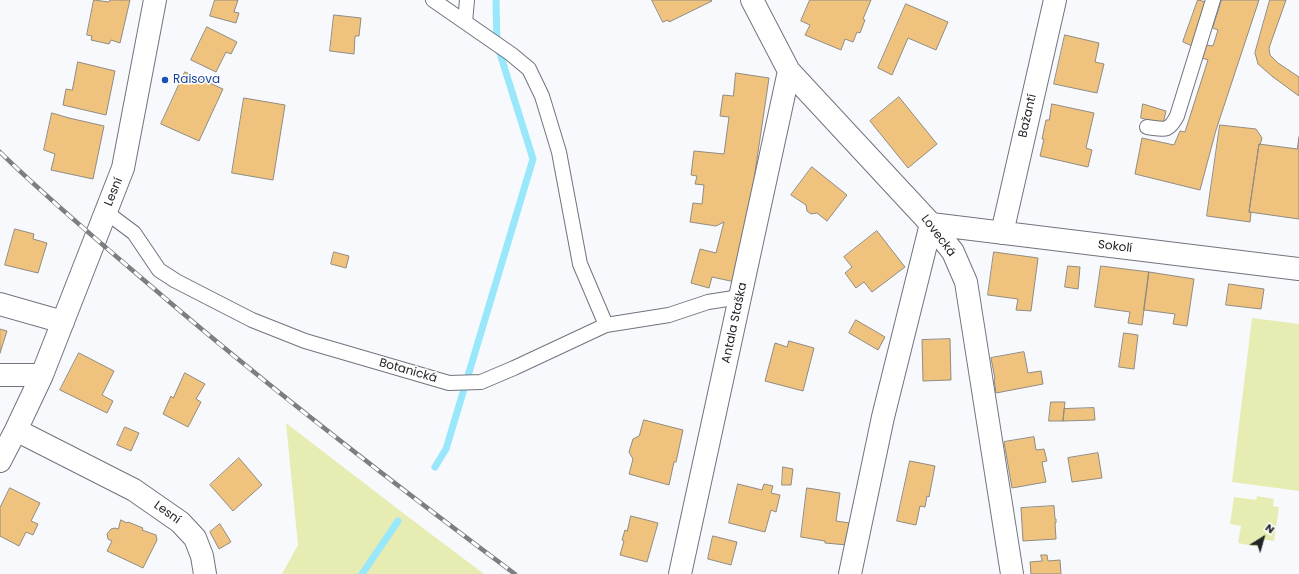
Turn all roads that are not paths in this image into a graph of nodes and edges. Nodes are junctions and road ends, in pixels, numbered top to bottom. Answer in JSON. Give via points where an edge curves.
{"nodes":[{"id":1,"x":155,"y":0,"type":"edge"},
{"id":2,"x":433,"y":0,"type":"edge"},
{"id":3,"x":467,"y":0,"type":"edge"},
{"id":4,"x":752,"y":0,"type":"edge"},
{"id":5,"x":1055,"y":0,"type":"edge"},
{"id":6,"x":1213,"y":0,"type":"edge"},
{"id":7,"x":465,"y":22,"type":"junction"},
{"id":8,"x":789,"y":72,"type":"junction"},
{"id":9,"x":1147,"y":127,"type":"dead end"},
{"id":10,"x":106,"y":212,"type":"junction"},
{"id":11,"x":931,"y":224,"type":"junction"},
{"id":12,"x":1002,"y":232,"type":"junction"},
{"id":13,"x":1299,"y":270,"type":"edge"},
{"id":14,"x":740,"y":297,"type":"junction"},
{"id":15,"x":0,"y":304,"type":"edge"},
{"id":16,"x":63,"y":322,"type":"junction"},
{"id":17,"x":606,"y":325,"type":"junction"},
{"id":18,"x":0,"y":375,"type":"edge"},
{"id":19,"x":42,"y":375,"type":"junction"},
{"id":20,"x":16,"y":430,"type":"junction"},
{"id":21,"x":0,"y":461,"type":"edge"},
{"id":22,"x":204,"y":574,"type":"edge"},
{"id":23,"x":680,"y":574,"type":"edge"},
{"id":24,"x":850,"y":574,"type":"edge"},
{"id":25,"x":1012,"y":574,"type":"edge"}],
"edges":[{"from":1,"to":10,"type":"street","name":"Lesní","via":[[124,168]]},
{"from":2,"to":7,"type":"lane"},
{"from":3,"to":7,"type":"lane"},
{"from":4,"to":8,"type":"street","name":"Lovecká"},
{"from":5,"to":12,"type":"street","name":"Bažantí"},
{"from":6,"to":9,"type":"lane","via":[[1177,116],[1172,125],[1165,129]]},
{"from":7,"to":17,"type":"lane","via":[[529,69],[542,96],[559,152],[580,264]]},
{"from":8,"to":11,"type":"street","name":"Lovecká"},
{"from":8,"to":14,"type":"street","name":"Antala Staška"},
{"from":10,"to":16,"type":"street","name":"Lesní"},
{"from":10,"to":17,"type":"lane","name":"Botanická","via":[[134,233],[159,270],[252,320],[305,341],[449,383],[481,382]]},
{"from":11,"to":12,"type":"street","name":"Sokolí"},
{"from":11,"to":24,"type":"street","via":[[883,417]]},
{"from":11,"to":25,"type":"street","name":"Lovecká","via":[[953,252],[966,282]]},
{"from":12,"to":13,"type":"street","name":"Sokolí"},
{"from":14,"to":17,"type":"lane","name":"Botanická","via":[[708,302],[669,315]]},
{"from":14,"to":23,"type":"street","name":"Antala Staška"},
{"from":15,"to":16,"type":"street"},
{"from":16,"to":19,"type":"street","name":"Lesní"},
{"from":18,"to":19,"type":"street"},
{"from":19,"to":20,"type":"street","name":"Lesní"},
{"from":20,"to":21,"type":"street","name":"Lesní"},
{"from":20,"to":22,"type":"street","name":"Lesní","via":[[134,490],[180,522],[196,538]]}]}
